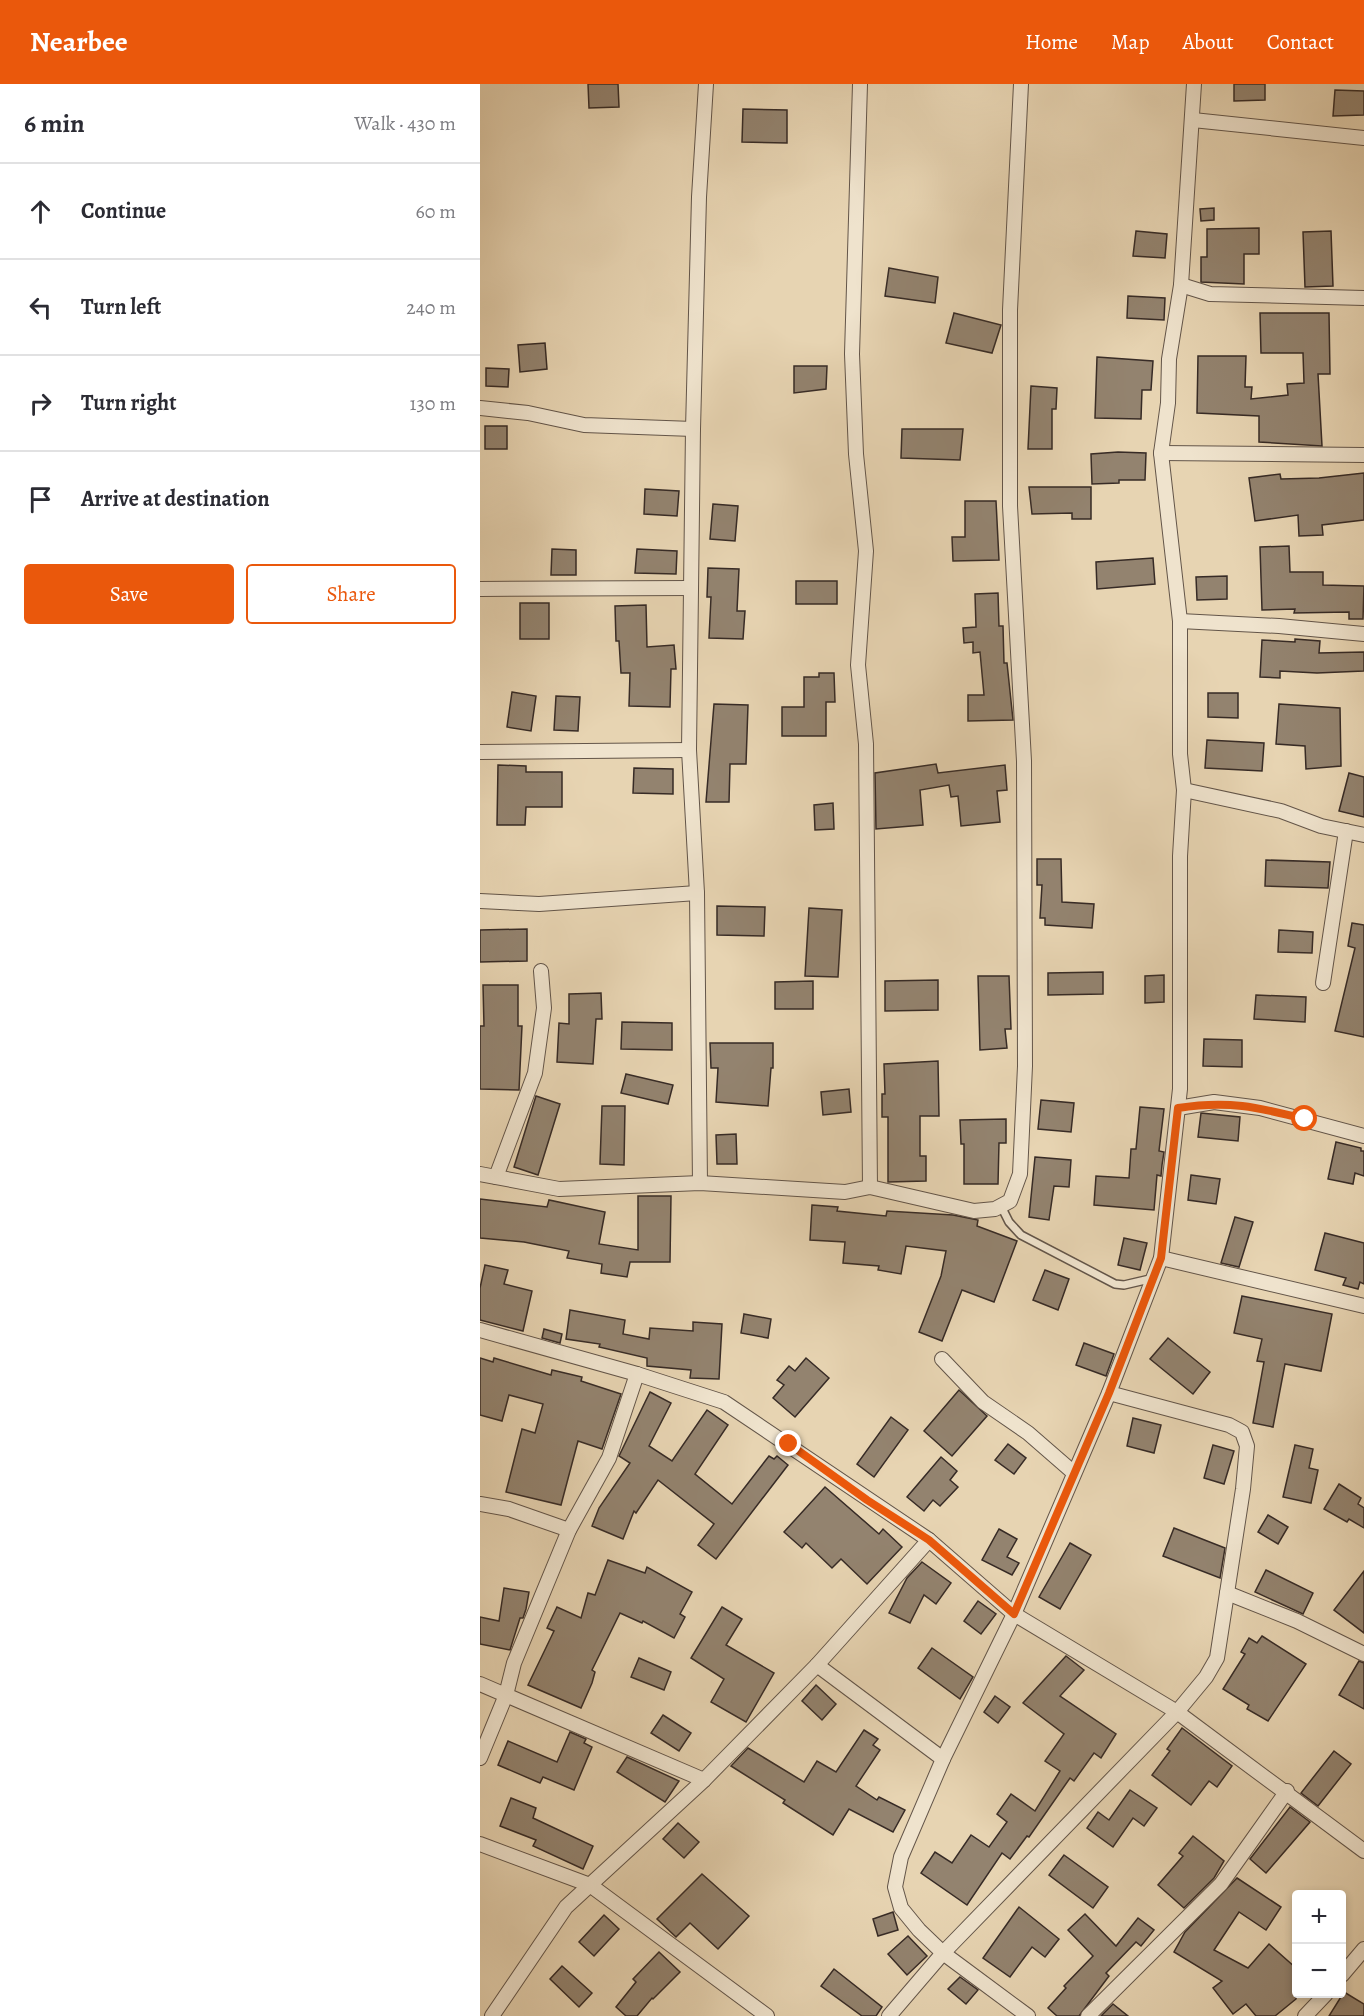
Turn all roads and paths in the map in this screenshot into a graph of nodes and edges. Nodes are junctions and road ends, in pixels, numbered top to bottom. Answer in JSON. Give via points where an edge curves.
{"nodes":[{"id":1,"x":706,"y":84,"type":"edge"},
{"id":2,"x":860,"y":84,"type":"edge"},
{"id":3,"x":1021,"y":84,"type":"edge"},
{"id":4,"x":1194,"y":84,"type":"edge"},
{"id":5,"x":1193,"y":120,"type":"junction"},
{"id":6,"x":1364,"y":138,"type":"edge"},
{"id":7,"x":1182,"y":285,"type":"junction"},
{"id":8,"x":1364,"y":298,"type":"edge"},
{"id":9,"x":480,"y":408,"type":"edge"},
{"id":10,"x":693,"y":429,"type":"junction"},
{"id":11,"x":1161,"y":453,"type":"junction"},
{"id":12,"x":1364,"y":455,"type":"edge"},
{"id":13,"x":691,"y":588,"type":"junction"},
{"id":14,"x":480,"y":589,"type":"edge"},
{"id":15,"x":1180,"y":621,"type":"junction"},
{"id":16,"x":1364,"y":634,"type":"edge"},
{"id":17,"x":690,"y":750,"type":"junction"},
{"id":18,"x":480,"y":752,"type":"edge"},
{"id":19,"x":1184,"y":790,"type":"junction"},
{"id":20,"x":1346,"y":831,"type":"junction"},
{"id":21,"x":1364,"y":835,"type":"edge"},
{"id":22,"x":697,"y":893,"type":"junction"},
{"id":23,"x":480,"y":901,"type":"edge"},
{"id":24,"x":541,"y":971,"type":"dead end"},
{"id":25,"x":1323,"y":983,"type":"dead end"},
{"id":26,"x":1178,"y":1108,"type":"junction"},
{"id":27,"x":1364,"y":1137,"type":"edge"},
{"id":28,"x":480,"y":1174,"type":"edge"},
{"id":29,"x":495,"y":1177,"type":"junction"},
{"id":30,"x":700,"y":1183,"type":"junction"},
{"id":31,"x":870,"y":1187,"type":"junction"},
{"id":32,"x":1001,"y":1206,"type":"junction"},
{"id":33,"x":1161,"y":1258,"type":"junction"},
{"id":34,"x":1154,"y":1278,"type":"junction"},
{"id":35,"x":1364,"y":1306,"type":"edge"},
{"id":36,"x":480,"y":1330,"type":"edge"},
{"id":37,"x":942,"y":1359,"type":"dead end"},
{"id":38,"x":638,"y":1374,"type":"junction"},
{"id":39,"x":1109,"y":1393,"type":"junction"},
{"id":40,"x":1074,"y":1473,"type":"junction"},
{"id":41,"x":480,"y":1504,"type":"edge"},
{"id":42,"x":569,"y":1530,"type":"junction"},
{"id":43,"x":929,"y":1540,"type":"junction"},
{"id":44,"x":1227,"y":1593,"type":"junction"},
{"id":45,"x":1014,"y":1614,"type":"junction"},
{"id":46,"x":1364,"y":1654,"type":"edge"},
{"id":47,"x":817,"y":1665,"type":"junction"},
{"id":48,"x":480,"y":1684,"type":"edge"},
{"id":49,"x":506,"y":1695,"type":"junction"},
{"id":50,"x":1177,"y":1712,"type":"junction"},
{"id":51,"x":480,"y":1758,"type":"edge"},
{"id":52,"x":943,"y":1759,"type":"junction"},
{"id":53,"x":704,"y":1780,"type":"junction"},
{"id":54,"x":1287,"y":1791,"type":"junction"},
{"id":55,"x":480,"y":1844,"type":"edge"},
{"id":56,"x":1364,"y":1851,"type":"edge"},
{"id":57,"x":590,"y":1885,"type":"junction"},
{"id":58,"x":1364,"y":1949,"type":"edge"},
{"id":59,"x":944,"y":1953,"type":"junction"},
{"id":60,"x":1346,"y":1969,"type":"edge"},
{"id":61,"x":1322,"y":1998,"type":"edge"},
{"id":62,"x":492,"y":2016,"type":"edge"},
{"id":63,"x":767,"y":2016,"type":"edge"},
{"id":64,"x":889,"y":2016,"type":"edge"},
{"id":65,"x":1028,"y":2016,"type":"edge"},
{"id":66,"x":1088,"y":2016,"type":"edge"},
{"id":67,"x":1305,"y":2016,"type":"edge"}],
"edges":[{"from":1,"to":10,"type":"street"},
{"from":2,"to":31,"type":"street","via":[[852,354],[856,454],[866,551],[858,665],[866,744]]},
{"from":3,"to":32,"type":"street","via":[[1010,310],[1010,506],[1024,761],[1025,1066],[1020,1174],[1010,1201]]},
{"from":4,"to":5,"type":"street"},
{"from":5,"to":6,"type":"street"},
{"from":5,"to":7,"type":"street"},
{"from":7,"to":8,"type":"street","via":[[1210,294]]},
{"from":7,"to":11,"type":"street","via":[[1169,358]]},
{"from":9,"to":10,"type":"street","via":[[584,425]]},
{"from":10,"to":13,"type":"street"},
{"from":11,"to":12,"type":"street"},
{"from":11,"to":15,"type":"street"},
{"from":13,"to":14,"type":"street"},
{"from":13,"to":17,"type":"street"},
{"from":15,"to":16,"type":"street"},
{"from":15,"to":19,"type":"street","via":[[1180,754]]},
{"from":17,"to":18,"type":"street"},
{"from":17,"to":22,"type":"street"},
{"from":19,"to":20,"type":"street","via":[[1281,811]]},
{"from":19,"to":26,"type":"street"},
{"from":20,"to":21,"type":"street"},
{"from":20,"to":25,"type":"street"},
{"from":22,"to":23,"type":"street","via":[[539,903]]},
{"from":22,"to":30,"type":"street"},
{"from":24,"to":29,"type":"street","via":[[544,1008],[535,1073]]},
{"from":26,"to":27,"type":"street","via":[[1214,1102],[1260,1108]]},
{"from":26,"to":33,"type":"street"},
{"from":28,"to":29,"type":"street"},
{"from":29,"to":30,"type":"street","via":[[559,1189]]},
{"from":30,"to":31,"type":"street","via":[[845,1192]]},
{"from":31,"to":32,"type":"street","via":[[974,1211]]},
{"from":32,"to":34,"type":"lane","via":[[1021,1235],[1114,1284]]},
{"from":33,"to":34,"type":"street"},
{"from":33,"to":35,"type":"street"},
{"from":34,"to":39,"type":"street"},
{"from":36,"to":38,"type":"street"},
{"from":37,"to":40,"type":"street","via":[[983,1402],[1028,1433]]},
{"from":38,"to":42,"type":"street","via":[[609,1458]]},
{"from":38,"to":43,"type":"street","via":[[724,1402]]},
{"from":39,"to":40,"type":"street"},
{"from":39,"to":44,"type":"street","via":[[1242,1432],[1247,1446],[1244,1489]]},
{"from":40,"to":45,"type":"street"},
{"from":41,"to":42,"type":"street","via":[[509,1509]]},
{"from":42,"to":49,"type":"street","via":[[514,1663]]},
{"from":43,"to":45,"type":"street"},
{"from":43,"to":47,"type":"street"},
{"from":44,"to":46,"type":"street"},
{"from":44,"to":50,"type":"street","via":[[1217,1658]]},
{"from":45,"to":50,"type":"street"},
{"from":45,"to":52,"type":"street"},
{"from":47,"to":52,"type":"street"},
{"from":47,"to":53,"type":"street"},
{"from":48,"to":49,"type":"street"},
{"from":49,"to":51,"type":"street"},
{"from":49,"to":53,"type":"street"},
{"from":50,"to":54,"type":"street"},
{"from":50,"to":59,"type":"street"},
{"from":52,"to":59,"type":"street","via":[[901,1857],[895,1887],[901,1908]]},
{"from":53,"to":57,"type":"street"},
{"from":54,"to":56,"type":"street"},
{"from":54,"to":66,"type":"street","via":[[1221,1884]]},
{"from":55,"to":57,"type":"street"},
{"from":57,"to":62,"type":"street","via":[[566,1907]]},
{"from":57,"to":63,"type":"street"},
{"from":58,"to":60,"type":"street"},
{"from":59,"to":64,"type":"street"},
{"from":59,"to":65,"type":"street"},
{"from":61,"to":67,"type":"street"}]}
